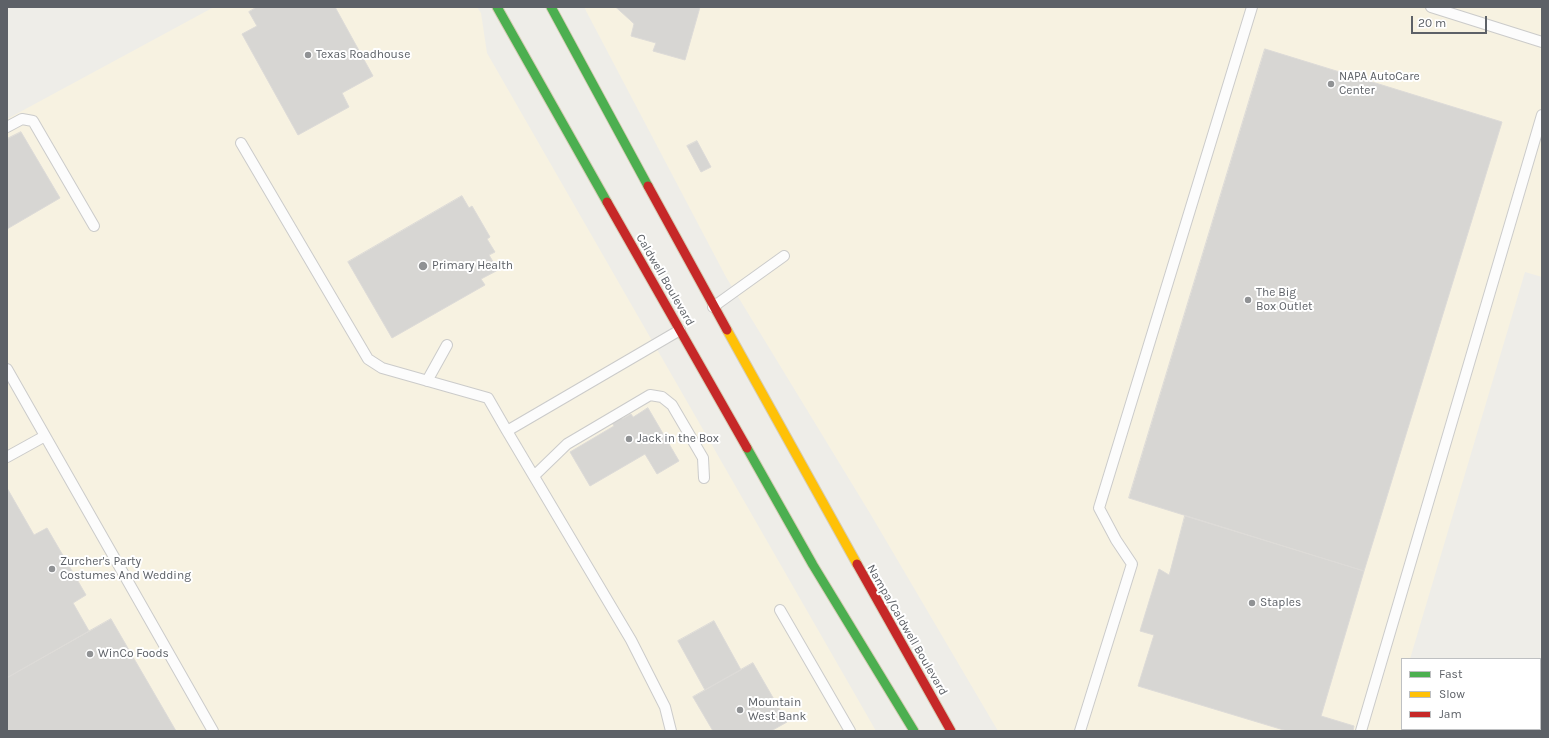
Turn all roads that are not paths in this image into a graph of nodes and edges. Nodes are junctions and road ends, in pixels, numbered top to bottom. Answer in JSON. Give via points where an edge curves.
{"nodes":[{"id":1,"x":497,"y":7,"type":"edge"},
{"id":2,"x":551,"y":7,"type":"edge"},
{"id":3,"x":1261,"y":7,"type":"edge"},
{"id":4,"x":1431,"y":7,"type":"edge"},
{"id":5,"x":1251,"y":10,"type":"edge"},
{"id":6,"x":1542,"y":42,"type":"edge"},
{"id":7,"x":1542,"y":115,"type":"edge"},
{"id":8,"x":7,"y":127,"type":"edge"},
{"id":9,"x":241,"y":143,"type":"dead end"},
{"id":10,"x":94,"y":226,"type":"dead end"},
{"id":11,"x":784,"y":256,"type":"dead end"},
{"id":12,"x":714,"y":307,"type":"junction"},
{"id":13,"x":680,"y":330,"type":"junction"},
{"id":14,"x":447,"y":345,"type":"dead end"},
{"id":15,"x":7,"y":369,"type":"edge"},
{"id":16,"x":427,"y":381,"type":"junction"},
{"id":17,"x":507,"y":431,"type":"junction"},
{"id":18,"x":45,"y":436,"type":"junction"},
{"id":19,"x":7,"y":458,"type":"edge"},
{"id":20,"x":534,"y":476,"type":"junction"},
{"id":21,"x":704,"y":478,"type":"dead end"},
{"id":22,"x":780,"y":610,"type":"dead end"},
{"id":23,"x":213,"y":731,"type":"edge"},
{"id":24,"x":671,"y":731,"type":"edge"},
{"id":25,"x":850,"y":731,"type":"edge"},
{"id":26,"x":914,"y":731,"type":"edge"},
{"id":27,"x":951,"y":731,"type":"edge"},
{"id":28,"x":1080,"y":731,"type":"edge"},
{"id":29,"x":1361,"y":731,"type":"edge"}],
"edges":[{"from":1,"to":13,"type":"main road","name":"Caldwell Boulevard"},
{"from":2,"to":12,"type":"main road"},
{"from":3,"to":5,"type":"lane"},
{"from":4,"to":6,"type":"lane"},
{"from":5,"to":28,"type":"lane","via":[[1099,508],[1132,564]]},
{"from":7,"to":29,"type":"lane"},
{"from":8,"to":10,"type":"lane","via":[[22,118],[32,121]]},
{"from":9,"to":16,"type":"lane","via":[[368,359],[382,368]]},
{"from":11,"to":12,"type":"lane"},
{"from":12,"to":27,"type":"main road","name":"Nampa/Caldwell Boulevard"},
{"from":13,"to":17,"type":"lane"},
{"from":13,"to":26,"type":"main road","name":"Caldwell Boulevard","via":[[813,565]]},
{"from":14,"to":16,"type":"lane"},
{"from":15,"to":18,"type":"lane"},
{"from":16,"to":17,"type":"lane","via":[[488,398]]},
{"from":17,"to":20,"type":"lane"},
{"from":18,"to":19,"type":"lane"},
{"from":18,"to":23,"type":"lane"},
{"from":20,"to":21,"type":"lane","via":[[567,444],[650,395],[662,397],[672,405],[703,458]]},
{"from":20,"to":24,"type":"lane","via":[[634,646],[665,707]]},
{"from":22,"to":25,"type":"lane"}]}
